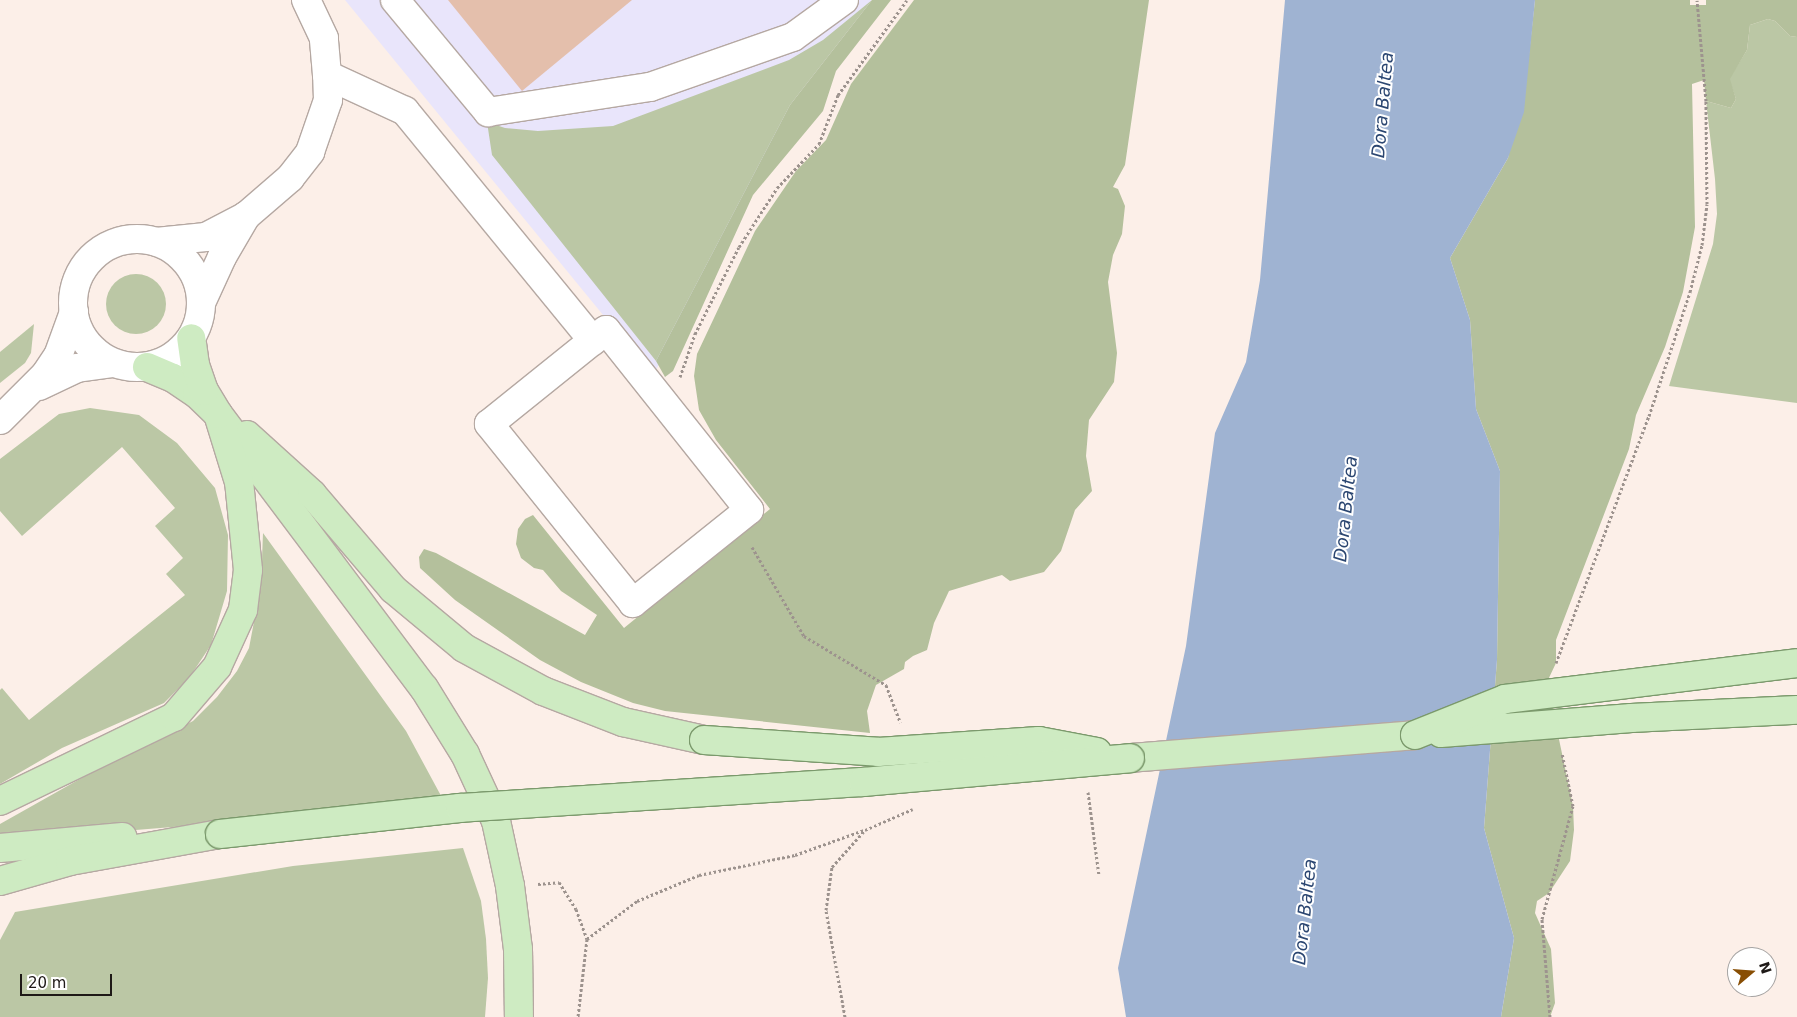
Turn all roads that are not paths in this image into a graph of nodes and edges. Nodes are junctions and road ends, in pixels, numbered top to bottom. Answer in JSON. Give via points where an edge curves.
{"nodes":[{"id":1,"x":306,"y":0,"type":"edge"},
{"id":2,"x":395,"y":0,"type":"edge"},
{"id":3,"x":844,"y":0,"type":"edge"},
{"id":4,"x":327,"y":75,"type":"junction"},
{"id":5,"x":246,"y":216,"type":"junction"},
{"id":6,"x":156,"y":242,"type":"junction"},
{"id":7,"x":201,"y":303,"type":"junction"},
{"id":8,"x":74,"y":312,"type":"junction"},
{"id":9,"x":191,"y":338,"type":"junction"},
{"id":10,"x":593,"y":341,"type":"junction"},
{"id":11,"x":112,"y":363,"type":"junction"},
{"id":12,"x":147,"y":367,"type":"junction"},
{"id":13,"x":30,"y":393,"type":"junction"},
{"id":14,"x":218,"y":414,"type":"junction"},
{"id":15,"x":0,"y":420,"type":"edge"},
{"id":16,"x":1797,"y":663,"type":"edge"},
{"id":17,"x":1797,"y":710,"type":"edge"},
{"id":18,"x":1415,"y":735,"type":"junction"},
{"id":19,"x":1130,"y":758,"type":"junction"},
{"id":20,"x":0,"y":801,"type":"edge"},
{"id":21,"x":220,"y":834,"type":"junction"},
{"id":22,"x":0,"y":848,"type":"edge"},
{"id":23,"x":2,"y":882,"type":"edge"},
{"id":24,"x":518,"y":1017,"type":"edge"}],
"edges":[{"from":1,"to":4,"type":"street","via":[[324,38]]},
{"from":2,"to":3,"type":"street","via":[[488,112],[650,87],[793,37]]},
{"from":4,"to":5,"type":"street","via":[[328,100],[310,152],[290,178]]},
{"from":4,"to":10,"type":"street","via":[[405,111]]},
{"from":5,"to":6,"type":"street","via":[[206,237]]},
{"from":5,"to":7,"type":"street"},
{"from":6,"to":7,"type":"street","via":[[183,259],[199,287]]},
{"from":6,"to":8,"type":"street","via":[[134,239],[114,244],[96,254],[82,271],[75,291]]},
{"from":7,"to":9,"type":"street"},
{"from":8,"to":11,"type":"street","via":[[86,343]]},
{"from":8,"to":13,"type":"street","via":[[58,356]]},
{"from":9,"to":12,"type":"street","via":[[179,352]]},
{"from":9,"to":14,"type":"main road","via":[[195,365]]},
{"from":10,"to":10,"type":"street","via":[[489,424],[633,604],[749,510],[606,330]]},
{"from":11,"to":12,"type":"street"},
{"from":11,"to":13,"type":"street","via":[[77,368],[44,382]]},
{"from":12,"to":14,"type":"main road","via":[[173,378]]},
{"from":13,"to":15,"type":"street"},
{"from":14,"to":19,"type":"main road","bridge":true,"via":[[282,465],[312,494],[393,589],[464,648],[543,690],[623,722],[704,740],[878,752],[1039,742]]},
{"from":14,"to":20,"type":"main road","via":[[239,482],[248,570],[243,610],[217,667],[174,718]]},
{"from":14,"to":24,"type":"main road","via":[[424,688],[465,754],[496,821],[510,886],[518,949]]},
{"from":16,"to":18,"type":"main road","bridge":true,"via":[[1504,699]]},
{"from":17,"to":18,"type":"main road","bridge":true,"via":[[1631,718]]},
{"from":18,"to":19,"type":"main road"},
{"from":19,"to":21,"type":"main road","bridge":true,"via":[[863,782],[460,808]]},
{"from":21,"to":22,"type":"main road","via":[[79,839]]},
{"from":21,"to":23,"type":"main road","via":[[70,861]]}]}
